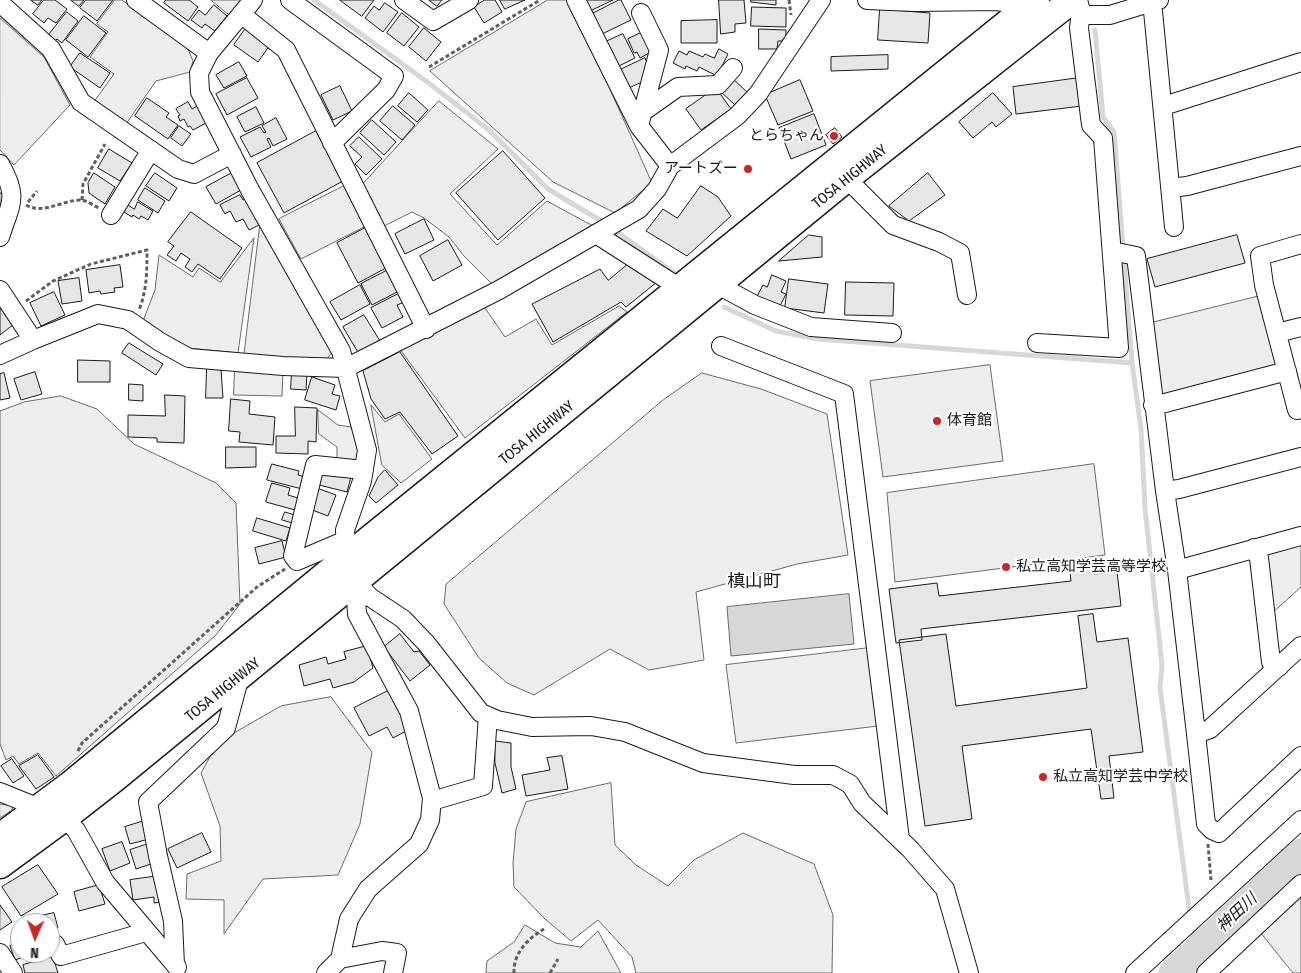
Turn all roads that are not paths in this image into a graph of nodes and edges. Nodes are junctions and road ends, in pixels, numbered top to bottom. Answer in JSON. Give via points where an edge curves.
{"nodes":[{"id":1,"x":136,"y":0,"type":"edge"},
{"id":2,"x":253,"y":0,"type":"edge"},
{"id":3,"x":290,"y":0,"type":"edge"},
{"id":4,"x":404,"y":0,"type":"edge"},
{"id":5,"x":469,"y":0,"type":"edge"},
{"id":6,"x":576,"y":0,"type":"edge"},
{"id":7,"x":821,"y":0,"type":"edge"},
{"id":8,"x":867,"y":0,"type":"edge"},
{"id":9,"x":1154,"y":1,"type":"edge"},
{"id":10,"x":0,"y":3,"type":"edge"},
{"id":11,"x":1077,"y":4,"type":"edge"},
{"id":12,"x":1030,"y":5,"type":"edge"},
{"id":13,"x":640,"y":13,"type":"dead end"},
{"id":14,"x":241,"y":14,"type":"junction"},
{"id":15,"x":209,"y":53,"type":"junction"},
{"id":16,"x":1301,"y":62,"type":"edge"},
{"id":17,"x":733,"y":68,"type":"dead end"},
{"id":18,"x":1163,"y":104,"type":"junction"},
{"id":19,"x":641,"y":119,"type":"junction"},
{"id":20,"x":332,"y":143,"type":"junction"},
{"id":21,"x":151,"y":150,"type":"junction"},
{"id":22,"x":232,"y":154,"type":"junction"},
{"id":23,"x":1301,"y":156,"type":"edge"},
{"id":24,"x":0,"y":164,"type":"edge"},
{"id":25,"x":670,"y":166,"type":"junction"},
{"id":26,"x":847,"y":179,"type":"junction"},
{"id":27,"x":1171,"y":188,"type":"junction"},
{"id":28,"x":111,"y":215,"type":"road end"},
{"id":29,"x":1174,"y":227,"type":"dead end"},
{"id":30,"x":598,"y":234,"type":"junction"},
{"id":31,"x":0,"y":237,"type":"edge"},
{"id":32,"x":1301,"y":244,"type":"edge"},
{"id":33,"x":1120,"y":252,"type":"junction"},
{"id":34,"x":718,"y":285,"type":"junction"},
{"id":35,"x":680,"y":288,"type":"junction"},
{"id":36,"x":0,"y":290,"type":"edge"},
{"id":37,"x":967,"y":295,"type":"dead end"},
{"id":38,"x":1301,"y":327,"type":"edge"},
{"id":39,"x":426,"y":329,"type":"junction"},
{"id":40,"x":892,"y":333,"type":"dead end"},
{"id":41,"x":1277,"y":333,"type":"junction"},
{"id":42,"x":33,"y":340,"type":"junction"},
{"id":43,"x":1037,"y":343,"type":"dead end"},
{"id":44,"x":721,"y":346,"type":"dead end"},
{"id":45,"x":0,"y":355,"type":"edge"},
{"id":46,"x":346,"y":368,"type":"junction"},
{"id":47,"x":1287,"y":371,"type":"junction"},
{"id":48,"x":1154,"y":405,"type":"junction"},
{"id":49,"x":1301,"y":410,"type":"edge"},
{"id":50,"x":1301,"y":457,"type":"edge"},
{"id":51,"x":364,"y":470,"type":"junction"},
{"id":52,"x":1165,"y":491,"type":"junction"},
{"id":53,"x":1301,"y":536,"type":"edge"},
{"id":54,"x":1254,"y":548,"type":"junction"},
{"id":55,"x":349,"y":560,"type":"junction"},
{"id":56,"x":1177,"y":570,"type":"junction"},
{"id":57,"x":1301,"y":646,"type":"edge"},
{"id":58,"x":1278,"y":668,"type":"junction"},
{"id":59,"x":240,"y":676,"type":"junction"},
{"id":60,"x":488,"y":716,"type":"junction"},
{"id":61,"x":1196,"y":734,"type":"junction"},
{"id":62,"x":1301,"y":756,"type":"edge"},
{"id":63,"x":0,"y":792,"type":"edge"},
{"id":64,"x":432,"y":801,"type":"junction"},
{"id":65,"x":39,"y":807,"type":"junction"},
{"id":66,"x":64,"y":818,"type":"junction"},
{"id":67,"x":1301,"y":820,"type":"edge"},
{"id":68,"x":0,"y":837,"type":"edge"},
{"id":69,"x":900,"y":839,"type":"junction"},
{"id":70,"x":0,"y":865,"type":"edge"},
{"id":71,"x":1301,"y":884,"type":"edge"},
{"id":72,"x":146,"y":932,"type":"junction"},
{"id":73,"x":0,"y":954,"type":"edge"},
{"id":74,"x":60,"y":954,"type":"edge"},
{"id":75,"x":340,"y":959,"type":"junction"},
{"id":76,"x":179,"y":969,"type":"edge"},
{"id":77,"x":13,"y":973,"type":"edge"},
{"id":78,"x":326,"y":973,"type":"edge"},
{"id":79,"x":393,"y":973,"type":"edge"},
{"id":80,"x":969,"y":973,"type":"edge"},
{"id":81,"x":1135,"y":973,"type":"edge"},
{"id":82,"x":1206,"y":973,"type":"edge"}],
"edges":[{"from":1,"to":15,"type":"street"},
{"from":2,"to":14,"type":"street"},
{"from":3,"to":20,"type":"street","via":[[394,76],[386,90]]},
{"from":4,"to":5,"type":"street","via":[[433,21]]},
{"from":6,"to":19,"type":"street"},
{"from":7,"to":25,"type":"street","via":[[758,94],[737,116]]},
{"from":8,"to":12,"type":"street","via":[[996,1]]},
{"from":9,"to":11,"type":"street","via":[[1110,14],[1087,15]]},
{"from":9,"to":18,"type":"street"},
{"from":10,"to":21,"type":"street","via":[[51,49],[81,102]]},
{"from":11,"to":26,"type":"highway","name":"TOSA HIGHWAY"},
{"from":11,"to":33,"type":"street","via":[[1091,125],[1104,138]]},
{"from":12,"to":35,"type":"highway","name":"TOSA HIGHWAY"},
{"from":13,"to":19,"type":"street","via":[[659,50]]},
{"from":14,"to":15,"type":"street"},
{"from":14,"to":20,"type":"street","via":[[286,50]]},
{"from":15,"to":22,"type":"street","via":[[199,73],[200,92]]},
{"from":16,"to":18,"type":"street"},
{"from":17,"to":19,"type":"street","via":[[718,85],[678,87]]},
{"from":18,"to":27,"type":"street"},
{"from":19,"to":25,"type":"street"},
{"from":20,"to":39,"type":"street"},
{"from":21,"to":22,"type":"street","via":[[178,169],[194,174]]},
{"from":21,"to":28,"type":"street"},
{"from":22,"to":46,"type":"street","via":[[341,351]]},
{"from":23,"to":27,"type":"street"},
{"from":24,"to":31,"type":"street","via":[[19,201]]},
{"from":25,"to":30,"type":"street","via":[[657,189],[639,209]]},
{"from":26,"to":34,"type":"highway","name":"TOSA HIGHWAY"},
{"from":26,"to":37,"type":"street","via":[[893,225],[960,253]]},
{"from":27,"to":29,"type":"street"},
{"from":30,"to":35,"type":"street"},
{"from":30,"to":39,"type":"street"},
{"from":32,"to":41,"type":"street","via":[[1260,256]]},
{"from":33,"to":43,"type":"street","via":[[1119,348]]},
{"from":33,"to":48,"type":"street","via":[[1136,256]]},
{"from":34,"to":40,"type":"street","via":[[755,306],[811,327]]},
{"from":34,"to":55,"type":"highway","name":"TOSA HIGHWAY"},
{"from":35,"to":55,"type":"highway","name":"TOSA HIGHWAY"},
{"from":36,"to":42,"type":"street"},
{"from":38,"to":41,"type":"street"},
{"from":39,"to":46,"type":"street"},
{"from":41,"to":47,"type":"street"},
{"from":42,"to":45,"type":"street"},
{"from":42,"to":46,"type":"street","via":[[98,314],[128,320],[189,358]]},
{"from":44,"to":69,"type":"street","via":[[844,394]]},
{"from":46,"to":51,"type":"street","via":[[367,450]]},
{"from":47,"to":48,"type":"street"},
{"from":47,"to":49,"type":"street","via":[[1297,410]]},
{"from":48,"to":52,"type":"street"},
{"from":50,"to":52,"type":"street"},
{"from":51,"to":55,"type":"street","via":[[345,530]]},
{"from":51,"to":55,"type":"street","via":[[315,465],[293,556],[297,561]]},
{"from":52,"to":56,"type":"street"},
{"from":53,"to":54,"type":"street"},
{"from":54,"to":56,"type":"street"},
{"from":54,"to":58,"type":"street","via":[[1259,558],[1271,662]]},
{"from":55,"to":59,"type":"highway","name":"TOSA HIGHWAY"},
{"from":55,"to":60,"type":"street","via":[[370,597],[402,619],[426,643],[482,713]]},
{"from":55,"to":64,"type":"street","via":[[358,614],[409,711]]},
{"from":55,"to":65,"type":"highway","name":"TOSA HIGHWAY"},
{"from":56,"to":61,"type":"street"},
{"from":57,"to":58,"type":"street"},
{"from":58,"to":61,"type":"street","via":[[1210,729]]},
{"from":59,"to":66,"type":"highway","name":"TOSA HIGHWAY"},
{"from":59,"to":76,"type":"street","via":[[226,728],[148,802],[173,921]]},
{"from":60,"to":64,"type":"street","via":[[483,786]]},
{"from":60,"to":69,"type":"street","via":[[532,727],[592,726],[625,732],[703,763],[794,775],[833,775],[850,784],[862,803]]},
{"from":61,"to":62,"type":"street","via":[[1206,824],[1219,833]]},
{"from":63,"to":65,"type":"street"},
{"from":64,"to":75,"type":"street","via":[[430,820],[419,844],[368,889],[349,919]]},
{"from":65,"to":66,"type":"street"},
{"from":65,"to":68,"type":"highway","name":"TOSA HIGHWAY"},
{"from":66,"to":70,"type":"highway","name":"TOSA HIGHWAY"},
{"from":66,"to":72,"type":"street","via":[[76,830],[105,882]]},
{"from":67,"to":81,"type":"street"},
{"from":69,"to":80,"type":"street","via":[[945,888]]},
{"from":71,"to":82,"type":"street"},
{"from":72,"to":74,"type":"street","via":[[61,956]]},
{"from":72,"to":76,"type":"street"},
{"from":73,"to":77,"type":"street"},
{"from":75,"to":78,"type":"street"},
{"from":75,"to":79,"type":"street","via":[[382,951],[397,953]]}]}
